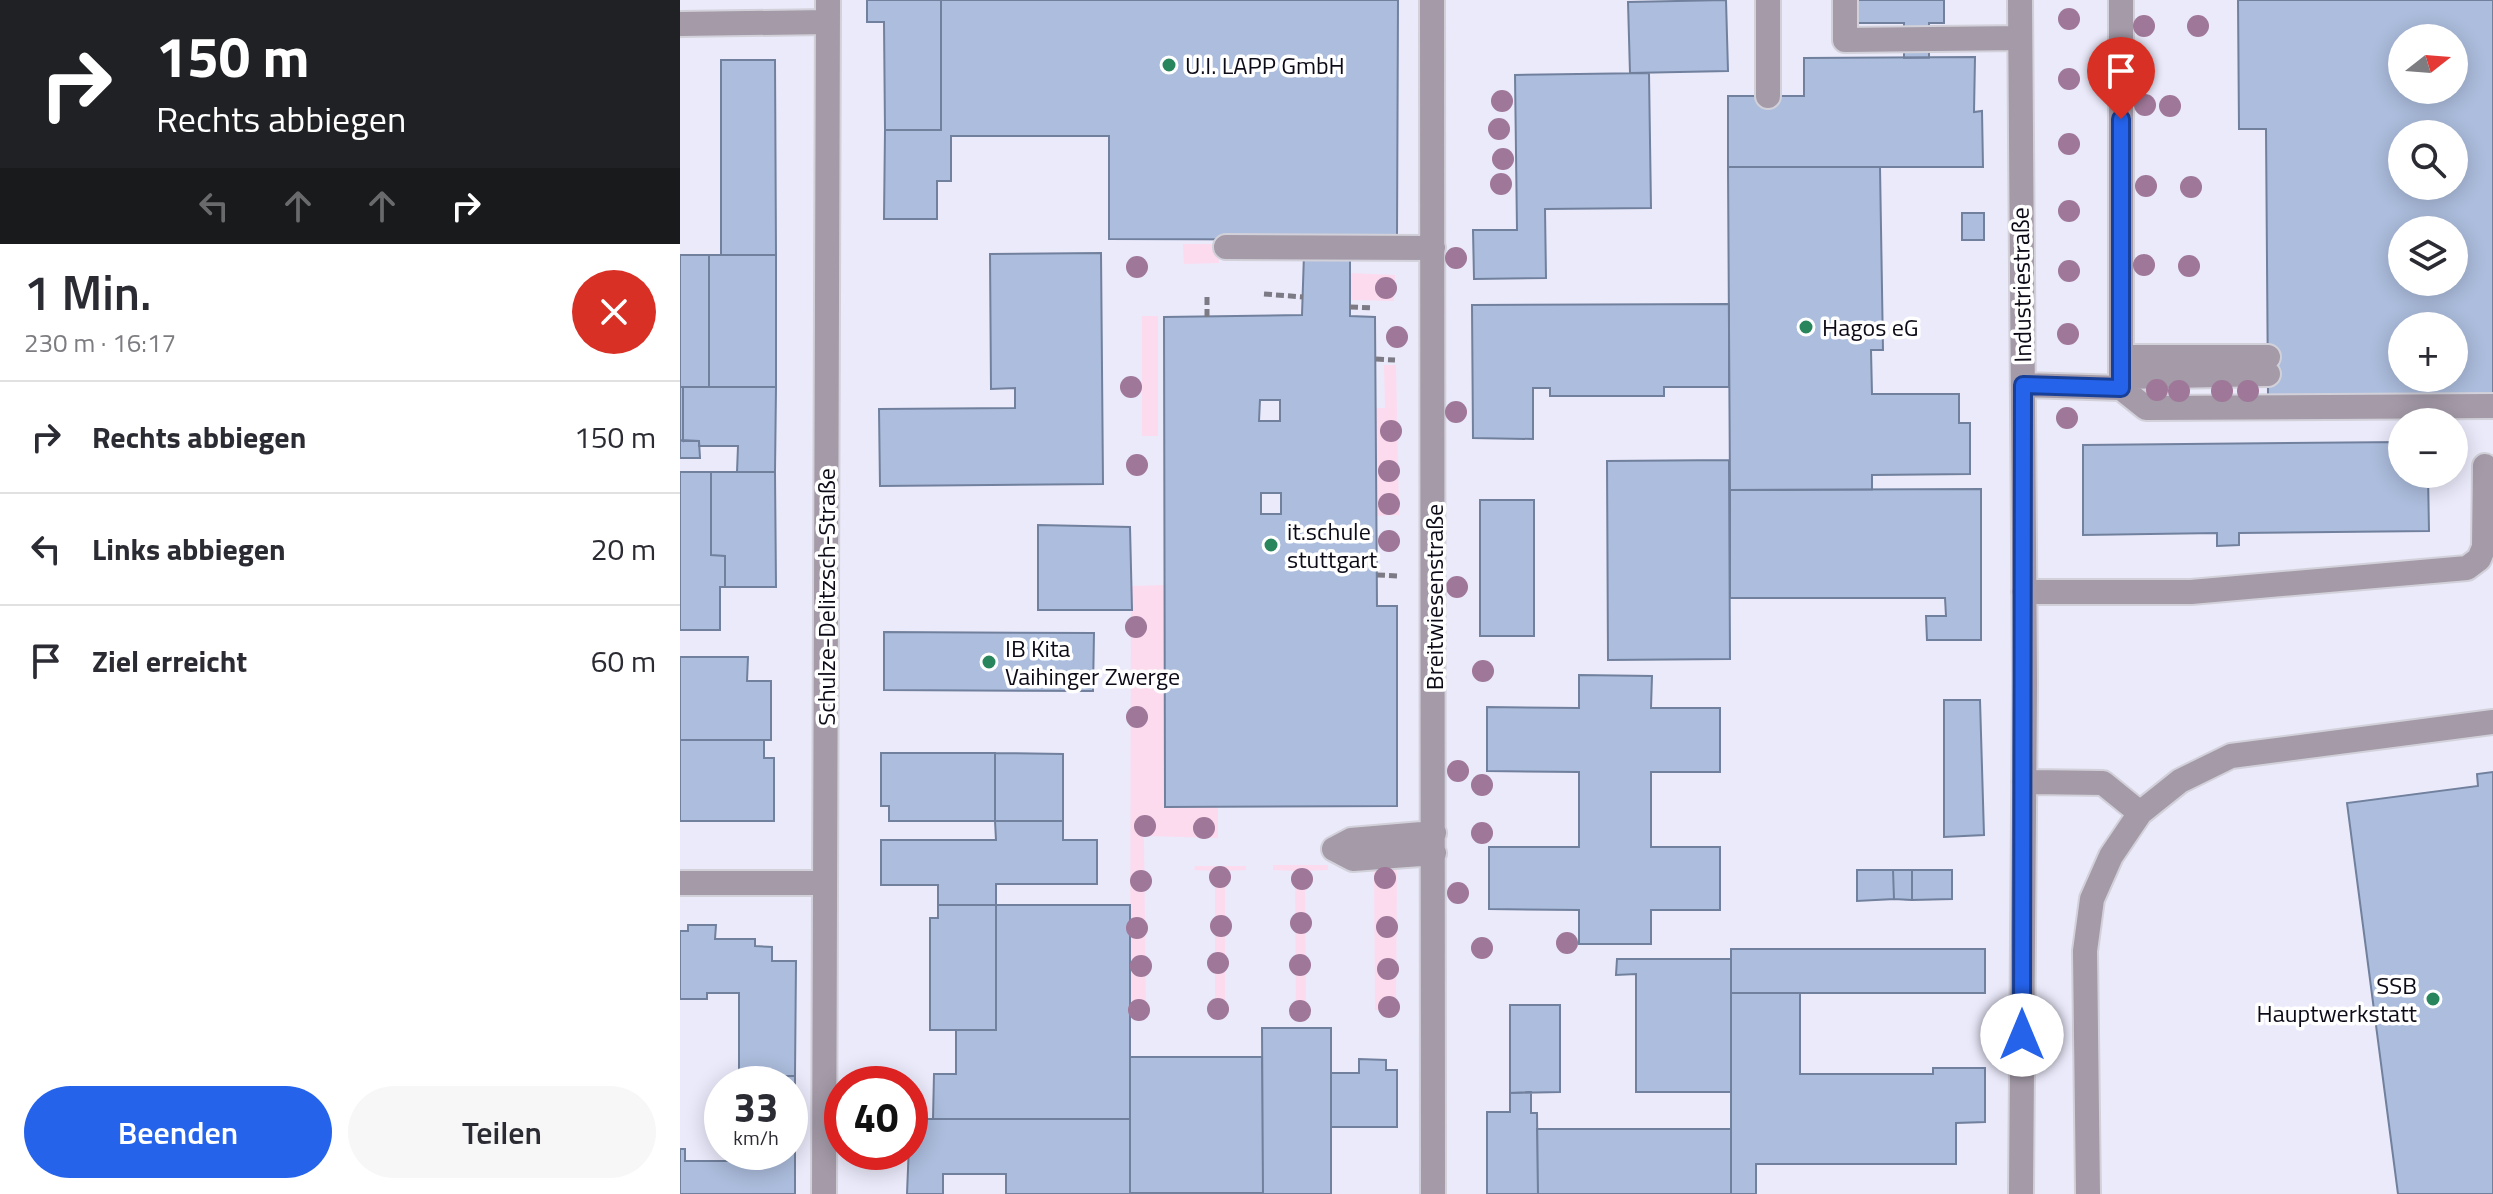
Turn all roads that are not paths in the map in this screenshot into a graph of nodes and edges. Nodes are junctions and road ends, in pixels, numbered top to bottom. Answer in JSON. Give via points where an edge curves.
{"nodes":[{"id":1,"x":1432,"y":0,"type":"edge"},
{"id":2,"x":1768,"y":0,"type":"edge"},
{"id":3,"x":1845,"y":0,"type":"edge"},
{"id":4,"x":2020,"y":0,"type":"edge"},
{"id":5,"x":2121,"y":0,"type":"edge"},
{"id":6,"x":828,"y":11,"type":"edge"},
{"id":7,"x":680,"y":24,"type":"edge"},
{"id":8,"x":2020,"y":38,"type":"junction"},
{"id":9,"x":1768,"y":96,"type":"dead end"},
{"id":10,"x":1226,"y":247,"type":"dead end"},
{"id":11,"x":1433,"y":248,"type":"junction"},
{"id":12,"x":2268,"y":366,"type":"dead end"},
{"id":13,"x":2121,"y":374,"type":"junction"},
{"id":14,"x":2023,"y":385,"type":"junction"},
{"id":15,"x":2493,"y":406,"type":"edge"},
{"id":16,"x":2485,"y":466,"type":"dead end"},
{"id":17,"x":2024,"y":592,"type":"junction"},
{"id":18,"x":2493,"y":722,"type":"edge"},
{"id":19,"x":2024,"y":782,"type":"junction"},
{"id":20,"x":2140,"y":813,"type":"junction"},
{"id":21,"x":680,"y":883,"type":"edge"},
{"id":22,"x":825,"y":883,"type":"junction"},
{"id":23,"x":824,"y":1194,"type":"edge"},
{"id":24,"x":1433,"y":1194,"type":"edge"},
{"id":25,"x":2021,"y":1194,"type":"edge"},
{"id":26,"x":2088,"y":1194,"type":"edge"}],
"edges":[{"from":1,"to":11,"type":"street","name":"Breitwiesenstraße"},
{"from":2,"to":9,"type":"street"},
{"from":3,"to":8,"type":"street","via":[[1845,40]]},
{"from":4,"to":8,"type":"street","name":"Industriestraße"},
{"from":5,"to":13,"type":"street"},
{"from":6,"to":7,"type":"street"},
{"from":6,"to":22,"type":"street","name":"Schulze-Delitzsch-Straße"},
{"from":8,"to":14,"type":"street","name":"Industriestraße"},
{"from":10,"to":11,"type":"street"},
{"from":11,"to":24,"type":"street","name":"Breitwiesenstraße"},
{"from":12,"to":13,"type":"street"},
{"from":13,"to":14,"type":"street"},
{"from":13,"to":15,"type":"street","via":[[2146,408]]},
{"from":14,"to":17,"type":"street","name":"Industriestraße"},
{"from":16,"to":17,"type":"street","via":[[2484,547],[2467,568],[2156,601]]},
{"from":17,"to":19,"type":"street","name":"Industriestraße"},
{"from":18,"to":20,"type":"street","via":[[2231,756],[2180,781]]},
{"from":19,"to":20,"type":"street","via":[[2103,783]]},
{"from":19,"to":25,"type":"street","name":"Industriestraße"},
{"from":20,"to":26,"type":"street","via":[[2111,856],[2090,912],[2085,951]]},
{"from":21,"to":22,"type":"street"},
{"from":22,"to":23,"type":"street","name":"Schulze-Delitzsch-Straße"}]}
